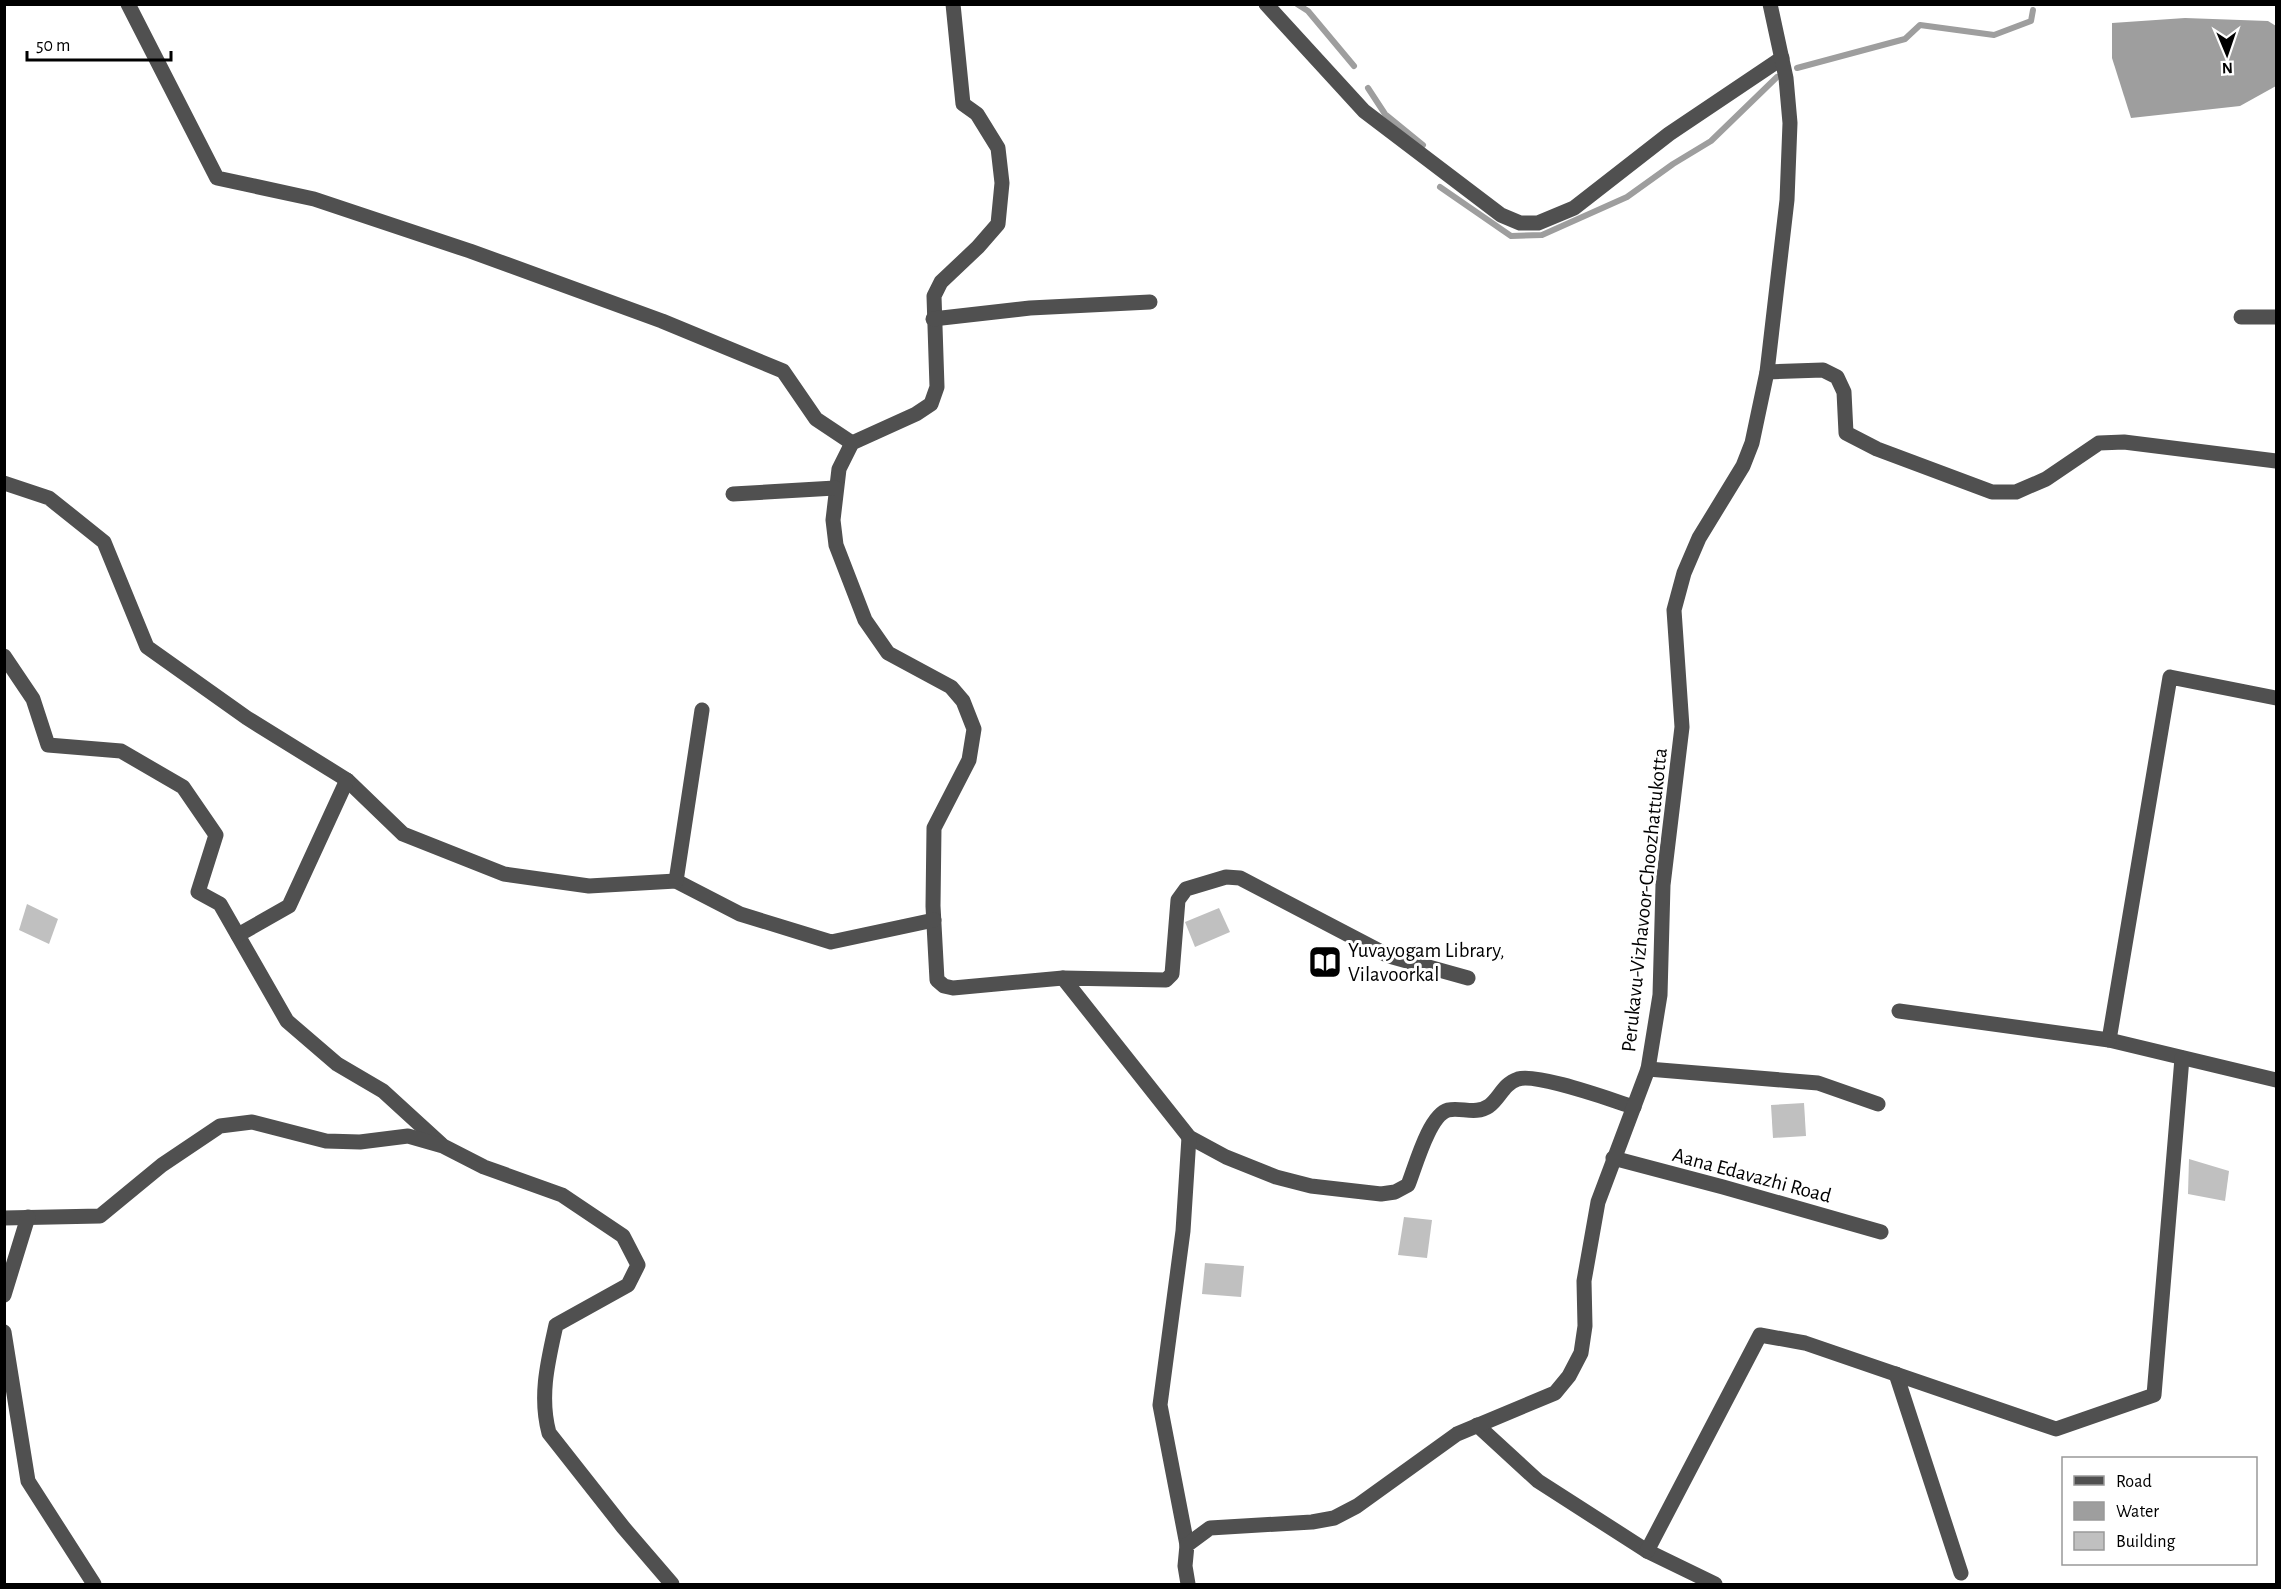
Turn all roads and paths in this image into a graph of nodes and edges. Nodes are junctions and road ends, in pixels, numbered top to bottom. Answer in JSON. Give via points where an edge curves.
{"nodes":[{"id":1,"x":128,"y":4,"type":"edge"},
{"id":2,"x":953,"y":4,"type":"edge"},
{"id":3,"x":1266,"y":4,"type":"edge"},
{"id":4,"x":1770,"y":4,"type":"edge"},
{"id":5,"x":1782,"y":58,"type":"junction"},
{"id":6,"x":1150,"y":302,"type":"dead end"},
{"id":7,"x":2241,"y":317,"type":"dead end"},
{"id":8,"x":2277,"y":317,"type":"edge"},
{"id":9,"x":933,"y":319,"type":"junction"},
{"id":10,"x":1767,"y":372,"type":"junction"},
{"id":11,"x":852,"y":443,"type":"junction"},
{"id":12,"x":2277,"y":461,"type":"edge"},
{"id":13,"x":4,"y":483,"type":"edge"},
{"id":14,"x":835,"y":488,"type":"junction"},
{"id":15,"x":733,"y":494,"type":"dead end"},
{"id":16,"x":4,"y":656,"type":"edge"},
{"id":17,"x":2277,"y":698,"type":"edge"},
{"id":18,"x":702,"y":710,"type":"dead end"},
{"id":19,"x":347,"y":780,"type":"junction"},
{"id":20,"x":676,"y":881,"type":"junction"},
{"id":21,"x":934,"y":920,"type":"junction"},
{"id":22,"x":238,"y":935,"type":"junction"},
{"id":23,"x":1063,"y":978,"type":"junction"},
{"id":24,"x":1468,"y":978,"type":"dead end"},
{"id":25,"x":1899,"y":1011,"type":"dead end"},
{"id":26,"x":2109,"y":1040,"type":"junction"},
{"id":27,"x":2182,"y":1058,"type":"junction"},
{"id":28,"x":1648,"y":1069,"type":"junction"},
{"id":29,"x":2277,"y":1080,"type":"edge"},
{"id":30,"x":1878,"y":1104,"type":"dead end"},
{"id":31,"x":1634,"y":1107,"type":"junction"},
{"id":32,"x":1190,"y":1137,"type":"junction"},
{"id":33,"x":443,"y":1146,"type":"junction"},
{"id":34,"x":1612,"y":1158,"type":"junction"},
{"id":35,"x":28,"y":1217,"type":"junction"},
{"id":36,"x":4,"y":1218,"type":"edge"},
{"id":37,"x":1881,"y":1232,"type":"dead end"},
{"id":38,"x":4,"y":1295,"type":"edge"},
{"id":39,"x":4,"y":1332,"type":"edge"},
{"id":40,"x":1896,"y":1374,"type":"junction"},
{"id":41,"x":1477,"y":1425,"type":"junction"},
{"id":42,"x":1187,"y":1545,"type":"junction"},
{"id":43,"x":1647,"y":1551,"type":"junction"},
{"id":44,"x":1961,"y":1574,"type":"dead end"},
{"id":45,"x":94,"y":1584,"type":"edge"},
{"id":46,"x":672,"y":1584,"type":"edge"},
{"id":47,"x":1188,"y":1584,"type":"edge"},
{"id":48,"x":1715,"y":1584,"type":"edge"}],
"edges":[{"from":1,"to":11,"type":"street","via":[[217,178],[314,199],[470,251],[662,321],[783,371],[816,418]]},
{"from":2,"to":9,"type":"street","via":[[963,104],[976,114],[998,148],[1002,183],[998,224],[941,282],[934,296]]},
{"from":3,"to":5,"type":"street","via":[[1364,111],[1502,215],[1521,223],[1538,223],[1574,208],[1669,134]]},
{"from":4,"to":5,"type":"street","name":"Perukavu-Vizhavoor-Choozhattukotta"},
{"from":5,"to":10,"type":"street","name":"Perukavu-Vizhavoor-Choozhattukotta","via":[[1790,123],[1789,162]]},
{"from":6,"to":9,"type":"street","via":[[1030,308]]},
{"from":7,"to":8,"type":"street"},
{"from":9,"to":11,"type":"street","via":[[937,387],[931,404]]},
{"from":10,"to":12,"type":"street","via":[[1810,369],[1837,376],[1844,392],[1846,433],[1877,449],[1992,492],[2016,492],[2046,479],[2099,443],[2124,442]]},
{"from":10,"to":28,"type":"street","name":"Perukavu-Vizhavoor-Choozhattukotta","via":[[1748,454],[1699,538],[1674,610],[1682,727],[1663,885],[1660,995]]},
{"from":11,"to":14,"type":"street"},
{"from":13,"to":19,"type":"street","via":[[49,498],[104,542],[147,647],[247,718]]},
{"from":14,"to":15,"type":"street"},
{"from":14,"to":21,"type":"street","via":[[836,545],[865,620],[888,653],[951,687],[963,700],[974,729],[969,760],[933,828]]},
{"from":16,"to":22,"type":"street","via":[[33,699],[48,745],[121,751],[183,787],[216,835],[198,892],[220,904]]},
{"from":17,"to":26,"type":"street","via":[[2170,677]]},
{"from":18,"to":20,"type":"street"},
{"from":19,"to":20,"type":"street","via":[[403,834],[504,874],[589,886]]},
{"from":19,"to":22,"type":"street","via":[[289,906]]},
{"from":20,"to":21,"type":"street","via":[[740,914],[831,942]]},
{"from":21,"to":23,"type":"street","via":[[937,980],[944,986]]},
{"from":22,"to":33,"type":"street","via":[[287,1021],[338,1064],[383,1091]]},
{"from":23,"to":24,"type":"street","via":[[1166,980],[1172,974],[1178,900],[1186,889],[1226,877],[1240,878],[1389,956]]},
{"from":23,"to":32,"type":"street"},
{"from":25,"to":26,"type":"street"},
{"from":26,"to":27,"type":"street"},
{"from":27,"to":29,"type":"street"},
{"from":27,"to":40,"type":"street","via":[[2154,1395],[2056,1429]]},
{"from":28,"to":30,"type":"street","via":[[1818,1083]]},
{"from":28,"to":31,"type":"street","name":"Perukavu-Vizhavoor-Choozhattukotta"},
{"from":31,"to":32,"type":"street","via":[[1538,1079],[1519,1078],[1504,1086],[1489,1106],[1476,1111],[1447,1110],[1434,1120],[1408,1185],[1381,1194],[1311,1186],[1276,1177]]},
{"from":31,"to":34,"type":"street","name":"Perukavu-Vizhavoor-Choozhattukotta"},
{"from":32,"to":42,"type":"street","via":[[1183,1231],[1160,1405]]},
{"from":33,"to":35,"type":"street","via":[[408,1136],[360,1142],[326,1141],[252,1122],[220,1126],[100,1216]]},
{"from":33,"to":46,"type":"street","via":[[484,1167],[562,1195],[623,1236],[638,1265],[628,1285],[556,1325],[545,1372],[545,1416],[549,1433]]},
{"from":34,"to":37,"type":"street","name":"Aana Edavazhi Road"},
{"from":34,"to":41,"type":"street","name":"Perukavu-Vizhavoor-Choozhattukotta","via":[[1590,1244],[1581,1353],[1555,1393]]},
{"from":35,"to":36,"type":"street"},
{"from":35,"to":38,"type":"street"},
{"from":39,"to":45,"type":"street","via":[[28,1481]]},
{"from":40,"to":43,"type":"street","via":[[1805,1343],[1760,1335]]},
{"from":40,"to":44,"type":"street"},
{"from":41,"to":42,"type":"street","name":"Perukavu-Vizhavoor-Choozhattukotta","via":[[1457,1434],[1357,1506],[1334,1518],[1210,1528]]},
{"from":41,"to":43,"type":"street","via":[[1538,1481]]},
{"from":42,"to":47,"type":"street"},
{"from":43,"to":48,"type":"street"}]}
